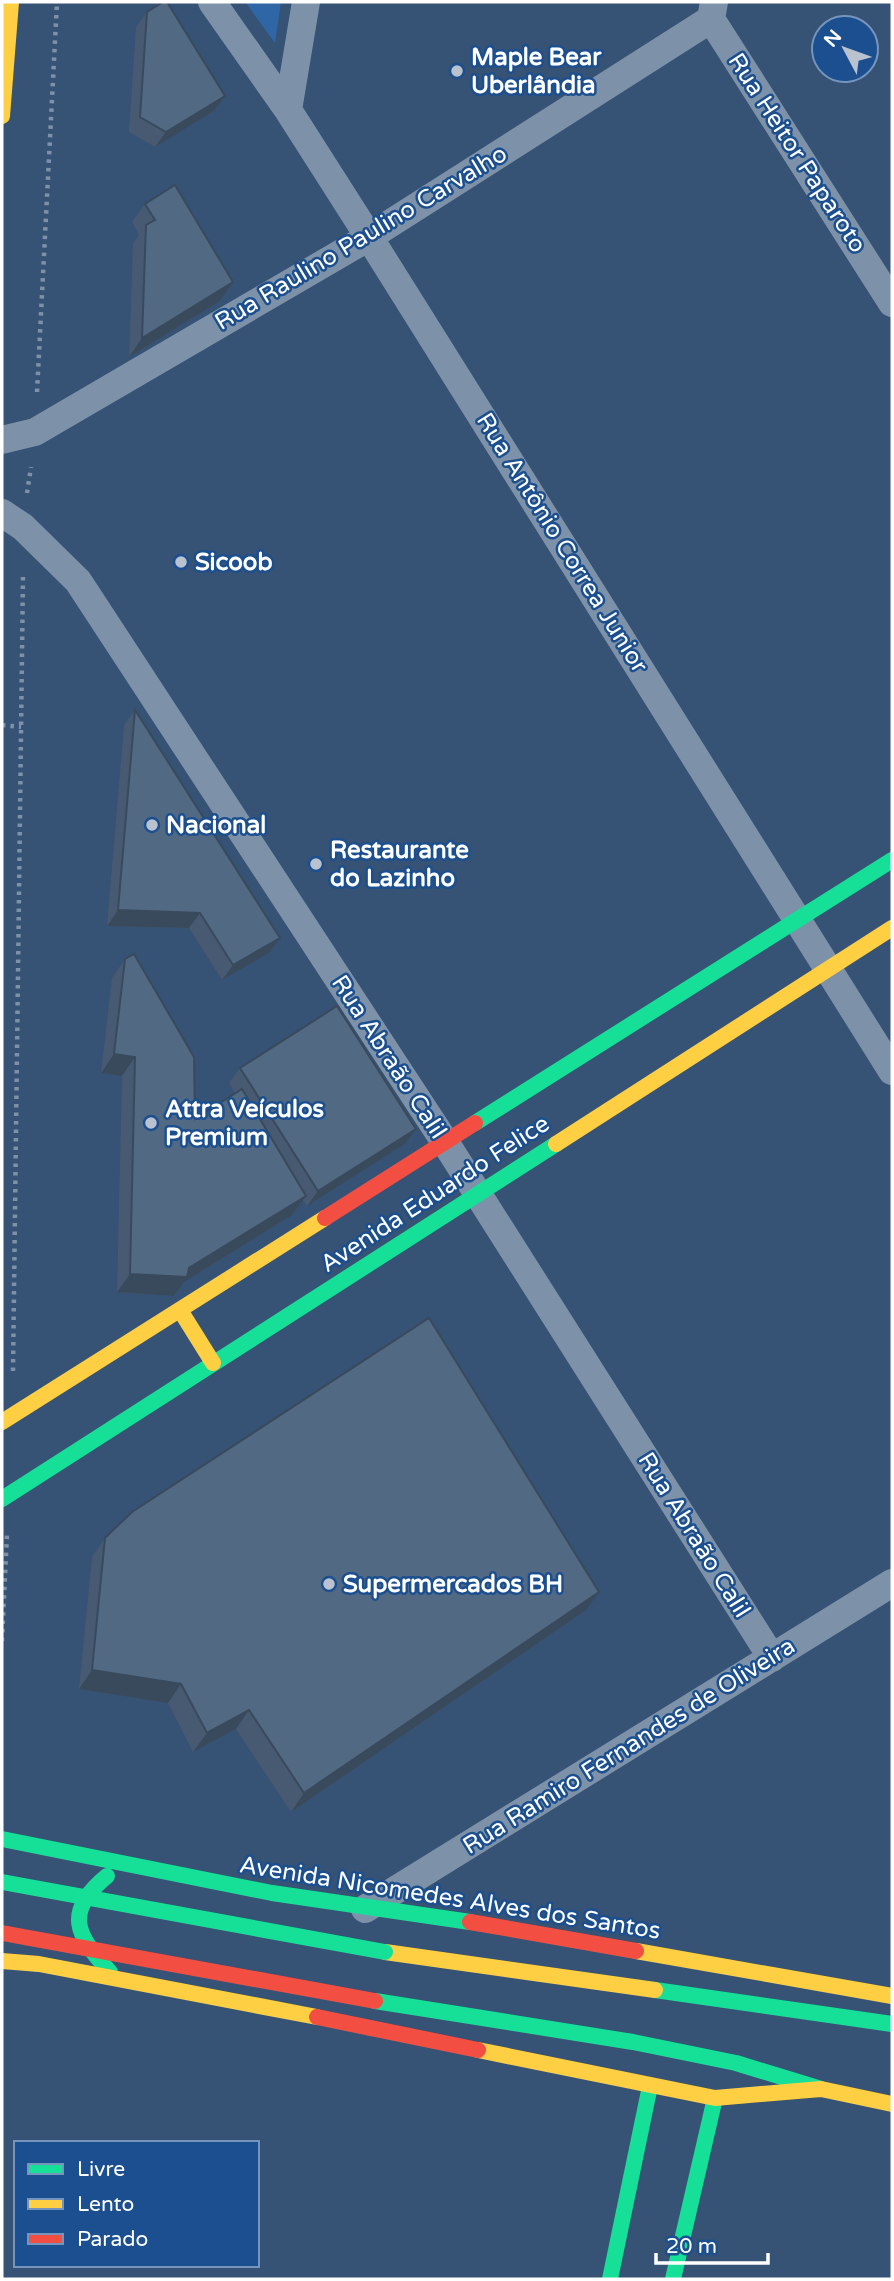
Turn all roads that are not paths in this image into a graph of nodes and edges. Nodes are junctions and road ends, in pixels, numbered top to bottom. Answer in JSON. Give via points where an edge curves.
{"nodes":[{"id":1,"x":11,"y":2,"type":"edge"},
{"id":2,"x":212,"y":2,"type":"edge"},
{"id":3,"x":306,"y":2,"type":"edge"},
{"id":4,"x":713,"y":10,"type":"edge"},
{"id":5,"x":288,"y":110,"type":"junction"},
{"id":6,"x":2,"y":116,"type":"edge"},
{"id":7,"x":369,"y":237,"type":"junction"},
{"id":8,"x":892,"y":303,"type":"edge"},
{"id":9,"x":2,"y":440,"type":"edge"},
{"id":10,"x":13,"y":520,"type":"edge"},
{"id":11,"x":892,"y":860,"type":"edge"},
{"id":12,"x":798,"y":919,"type":"junction"},
{"id":13,"x":892,"y":928,"type":"edge"},
{"id":14,"x":829,"y":969,"type":"junction"},
{"id":15,"x":892,"y":1071,"type":"edge"},
{"id":16,"x":445,"y":1142,"type":"junction"},
{"id":17,"x":477,"y":1194,"type":"junction"},
{"id":18,"x":180,"y":1310,"type":"junction"},
{"id":19,"x":213,"y":1363,"type":"junction"},
{"id":20,"x":7,"y":1419,"type":"edge"},
{"id":21,"x":5,"y":1497,"type":"edge"},
{"id":22,"x":892,"y":1583,"type":"edge"},
{"id":23,"x":772,"y":1658,"type":"junction"},
{"id":24,"x":2,"y":1839,"type":"edge"},
{"id":25,"x":143,"y":1866,"type":"junction"},
{"id":26,"x":2,"y":1881,"type":"edge"},
{"id":27,"x":365,"y":1909,"type":"junction"},
{"id":28,"x":2,"y":1933,"type":"edge"},
{"id":29,"x":2,"y":1961,"type":"edge"},
{"id":30,"x":116,"y":1978,"type":"junction"},
{"id":31,"x":892,"y":1996,"type":"edge"},
{"id":32,"x":892,"y":2024,"type":"edge"},
{"id":33,"x":650,"y":2086,"type":"junction"},
{"id":34,"x":821,"y":2089,"type":"junction"},
{"id":35,"x":715,"y":2098,"type":"junction"},
{"id":36,"x":892,"y":2104,"type":"edge"},
{"id":37,"x":610,"y":2279,"type":"edge"},
{"id":38,"x":673,"y":2279,"type":"edge"}],
"edges":[{"from":1,"to":6,"type":"street"},
{"from":2,"to":5,"type":"street","name":"Rua Antônio Correa Junior"},
{"from":3,"to":5,"type":"street"},
{"from":4,"to":7,"type":"street","name":"Rua Raulino Paulino Carvalho"},
{"from":4,"to":8,"type":"street","name":"Rua Heitor Paparoto"},
{"from":5,"to":7,"type":"street","name":"Rua Antônio Correa Junior"},
{"from":7,"to":9,"type":"street","name":"Rua Raulino Paulino Carvalho","via":[[35,432]]},
{"from":7,"to":12,"type":"street","name":"Rua Antônio Correa Junior"},
{"from":10,"to":16,"type":"street","name":"Rua Abraão Calil","via":[[78,581]]},
{"from":11,"to":12,"type":"street","name":"Avenida Eduardo Felice"},
{"from":12,"to":14,"type":"street","name":"Rua Antônio Correa Junior"},
{"from":12,"to":16,"type":"street","name":"Avenida Eduardo Felice"},
{"from":13,"to":14,"type":"street","name":"Avenida Eduardo Felice"},
{"from":14,"to":15,"type":"street","name":"Rua Antônio Correa Junior"},
{"from":14,"to":17,"type":"street","name":"Avenida Eduardo Felice"},
{"from":16,"to":17,"type":"street","name":"Rua Abraão Calil"},
{"from":16,"to":18,"type":"street","name":"Avenida Eduardo Felice"},
{"from":17,"to":19,"type":"street","name":"Avenida Eduardo Felice"},
{"from":17,"to":23,"type":"street","name":"Rua Abraão Calil"},
{"from":18,"to":19,"type":"street"},
{"from":18,"to":20,"type":"street","name":"Avenida Eduardo Felice"},
{"from":19,"to":21,"type":"street","name":"Avenida Eduardo Felice"},
{"from":22,"to":23,"type":"street","name":"Rua Ramiro Fernandes de Oliveira"},
{"from":23,"to":27,"type":"street","name":"Rua Ramiro Fernandes de Oliveira"},
{"from":24,"to":25,"type":"street","name":"Avenida Nicomedes Alves dos Santos"},
{"from":25,"to":27,"type":"street","name":"Avenida Nicomedes Alves dos Santos"},
{"from":25,"to":30,"type":"street","via":[[114,1872],[95,1885],[77,1909],[83,1936]]},
{"from":26,"to":32,"type":"street","bridge":true,"via":[[385,1952]]},
{"from":27,"to":31,"type":"street","name":"Avenida Nicomedes Alves dos Santos","via":[[436,1916]]},
{"from":28,"to":34,"type":"street","bridge":true,"via":[[375,2001],[633,2042],[736,2063]]},
{"from":29,"to":30,"type":"street"},
{"from":30,"to":33,"type":"street"},
{"from":33,"to":35,"type":"street"},
{"from":33,"to":37,"type":"street"},
{"from":34,"to":35,"type":"street"},
{"from":34,"to":36,"type":"street"},
{"from":35,"to":38,"type":"street"}]}
